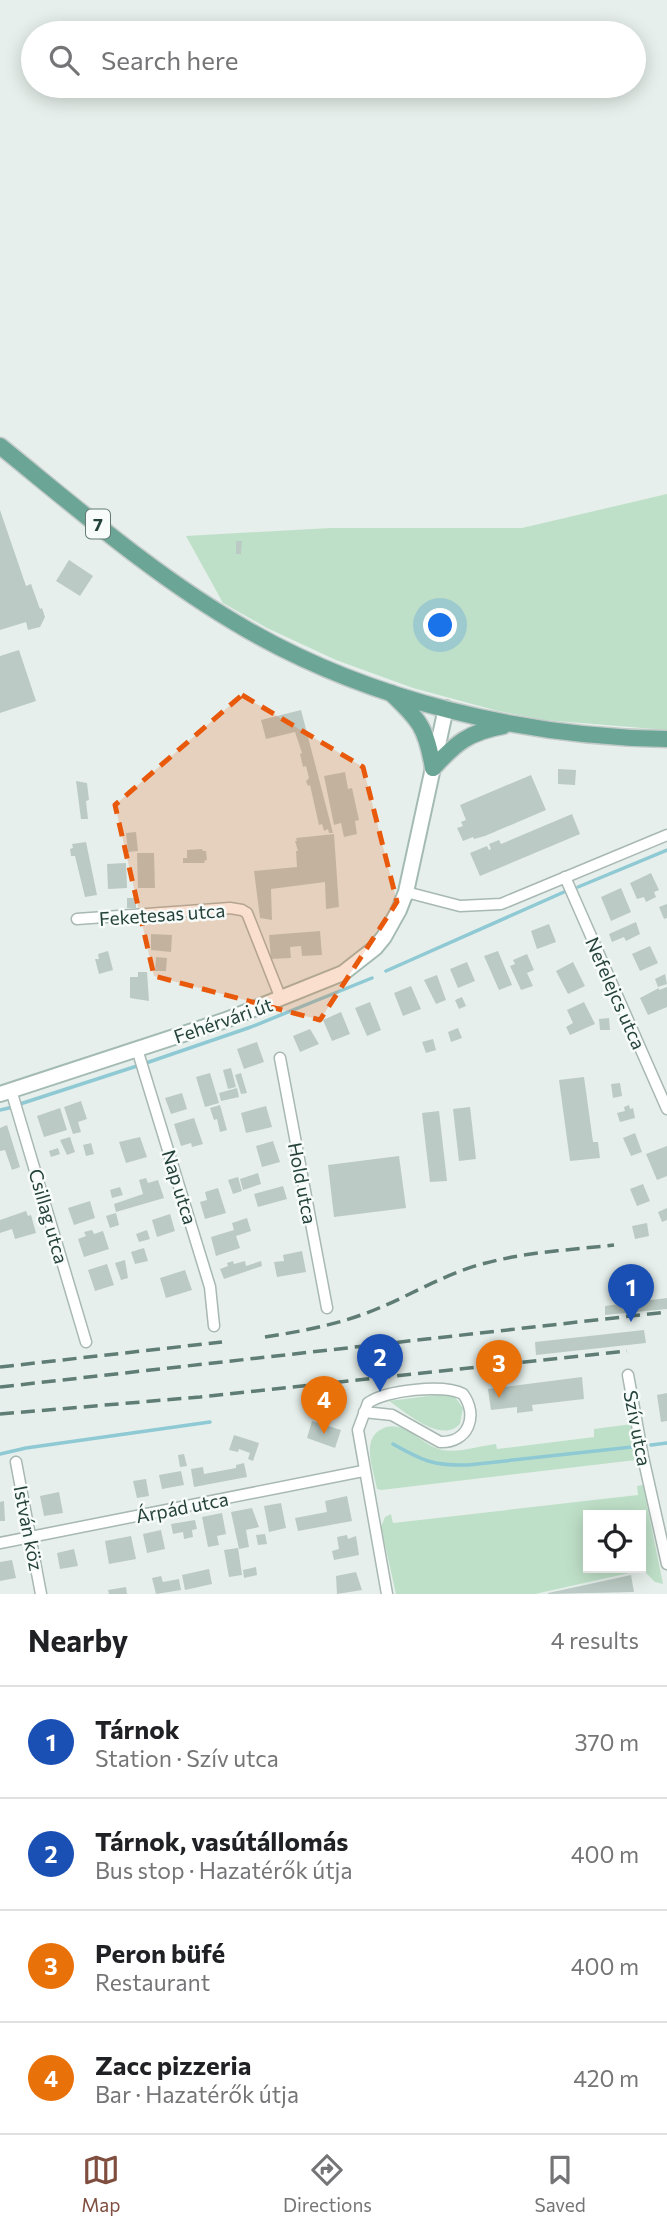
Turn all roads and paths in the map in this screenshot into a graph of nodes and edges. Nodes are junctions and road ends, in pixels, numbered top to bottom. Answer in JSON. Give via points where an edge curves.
{"nodes":[{"id":1,"x":0,"y":446,"type":"edge"},
{"id":2,"x":389,"y":691,"type":"junction"},
{"id":3,"x":446,"y":708,"type":"junction"},
{"id":4,"x":511,"y":725,"type":"junction"},
{"id":5,"x":667,"y":739,"type":"edge"},
{"id":6,"x":433,"y":768,"type":"junction"},
{"id":7,"x":667,"y":835,"type":"edge"},
{"id":8,"x":565,"y":877,"type":"junction"},
{"id":9,"x":405,"y":892,"type":"junction"},
{"id":10,"x":77,"y":919,"type":"dead end"},
{"id":11,"x":281,"y":999,"type":"junction"},
{"id":12,"x":138,"y":1049,"type":"junction"},
{"id":13,"x":280,"y":1058,"type":"dead end"},
{"id":14,"x":6,"y":1092,"type":"edge"},
{"id":15,"x":667,"y":1109,"type":"edge"},
{"id":16,"x":327,"y":1308,"type":"dead end"},
{"id":17,"x":214,"y":1326,"type":"dead end"},
{"id":18,"x":86,"y":1342,"type":"dead end"},
{"id":19,"x":628,"y":1375,"type":"dead end"},
{"id":20,"x":364,"y":1412,"type":"junction"},
{"id":21,"x":16,"y":1462,"type":"dead end"},
{"id":22,"x":363,"y":1471,"type":"junction"},
{"id":23,"x":30,"y":1537,"type":"junction"},
{"id":24,"x":0,"y":1543,"type":"edge"},
{"id":25,"x":667,"y":1564,"type":"edge"},
{"id":26,"x":41,"y":1594,"type":"edge"},
{"id":27,"x":387,"y":1594,"type":"edge"}],
"edges":[{"from":1,"to":2,"type":"main road","number":"7","via":[[198,599],[284,649]]},
{"from":2,"to":3,"type":"main road","number":"7"},
{"from":2,"to":6,"type":"main road","via":[[423,727]]},
{"from":3,"to":4,"type":"main road","number":"7"},
{"from":3,"to":6,"type":"main road","name":"Fehérvári út"},
{"from":4,"to":5,"type":"main road","number":"7","via":[[595,737]]},
{"from":4,"to":6,"type":"main road","via":[[466,737]]},
{"from":6,"to":9,"type":"main road","name":"Fehérvári út"},
{"from":7,"to":8,"type":"street"},
{"from":8,"to":9,"type":"street","via":[[501,904],[460,906]]},
{"from":8,"to":15,"type":"street","name":"Nefelejcs utca"},
{"from":9,"to":11,"type":"main road","name":"Fehérvári út","via":[[384,937],[358,963]]},
{"from":10,"to":11,"type":"street","name":"Feketesas utca","via":[[242,910]]},
{"from":11,"to":12,"type":"main road","name":"Fehérvári út"},
{"from":12,"to":14,"type":"main road","name":"Fehérvári út"},
{"from":12,"to":17,"type":"street","name":"Nap utca","via":[[210,1287]]},
{"from":13,"to":16,"type":"street","name":"Hold utca"},
{"from":14,"to":18,"type":"street","name":"Csillag utca"},
{"from":19,"to":25,"type":"street","name":"Szív utca"},
{"from":20,"to":20,"type":"street","via":[[391,1415],[448,1442],[463,1434],[471,1413],[463,1394],[449,1389],[374,1398]]},
{"from":20,"to":22,"type":"street","via":[[358,1430]]},
{"from":21,"to":23,"type":"street","name":"István köz"},
{"from":22,"to":23,"type":"street","name":"Árpád utca"},
{"from":22,"to":27,"type":"street"},
{"from":23,"to":24,"type":"street","name":"Árpád utca"},
{"from":23,"to":26,"type":"street","name":"István köz"}]}
